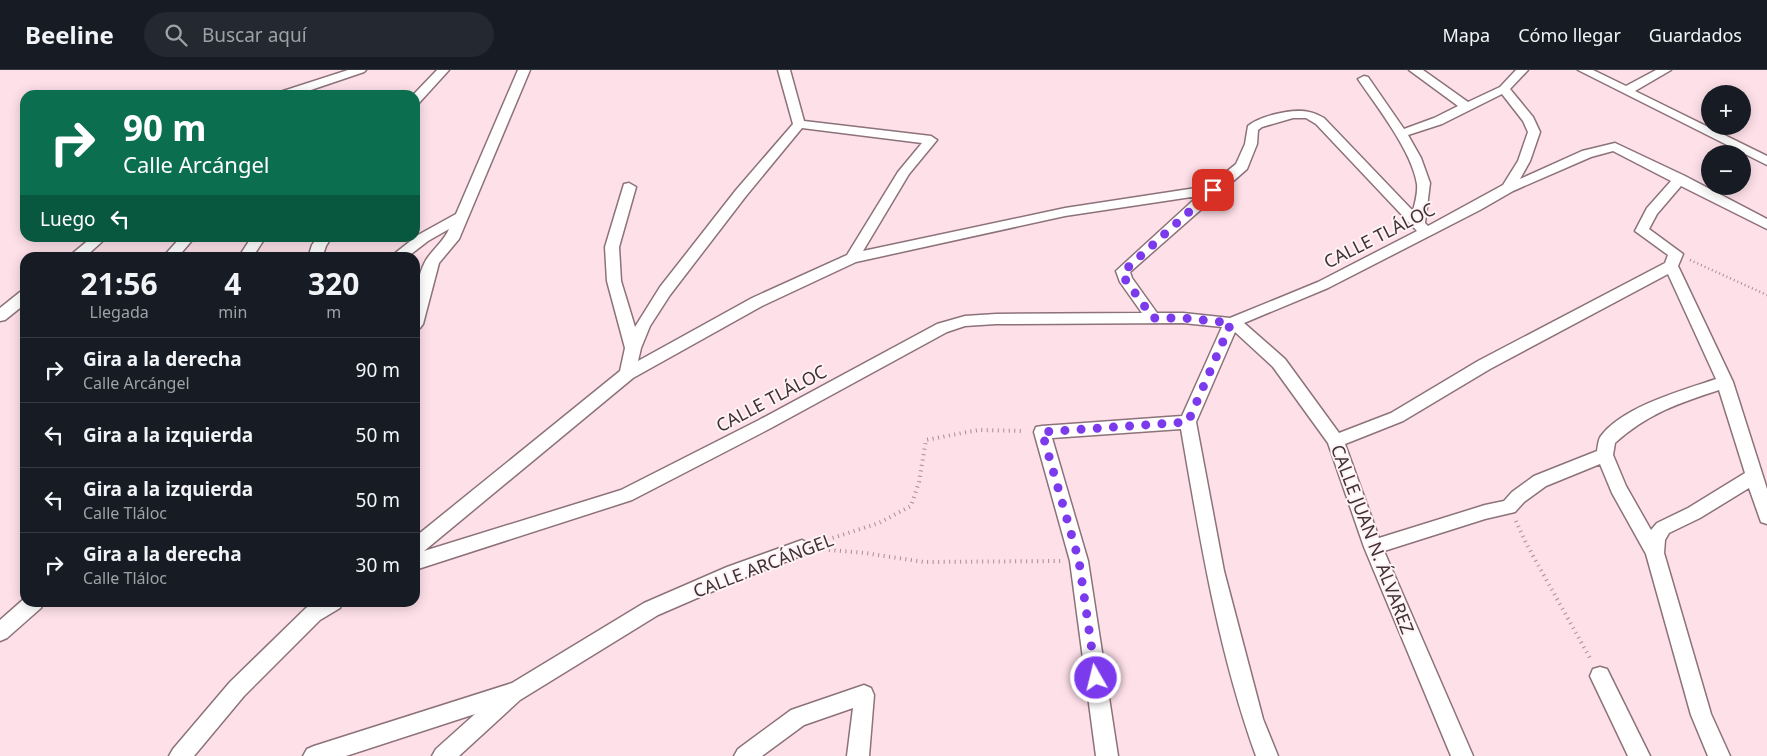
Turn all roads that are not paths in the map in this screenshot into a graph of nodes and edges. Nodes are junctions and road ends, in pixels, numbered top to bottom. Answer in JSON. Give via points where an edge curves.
{"nodes":[{"id":1,"x":360,"y":70,"type":"edge"},
{"id":2,"x":443,"y":70,"type":"edge"},
{"id":3,"x":524,"y":70,"type":"edge"},
{"id":4,"x":784,"y":70,"type":"edge"},
{"id":5,"x":1415,"y":70,"type":"edge"},
{"id":6,"x":1522,"y":70,"type":"edge"},
{"id":7,"x":1584,"y":70,"type":"edge"},
{"id":8,"x":1665,"y":70,"type":"edge"},
{"id":9,"x":1364,"y":79,"type":"dead end"},
{"id":10,"x":1504,"y":89,"type":"junction"},
{"id":11,"x":299,"y":90,"type":"edge"},
{"id":12,"x":1628,"y":90,"type":"junction"},
{"id":13,"x":420,"y":95,"type":"edge"},
{"id":14,"x":1467,"y":107,"type":"junction"},
{"id":15,"x":799,"y":124,"type":"junction"},
{"id":16,"x":1400,"y":134,"type":"junction"},
{"id":17,"x":1767,"y":161,"type":"edge"},
{"id":18,"x":1680,"y":179,"type":"junction"},
{"id":19,"x":629,"y":187,"type":"dead end"},
{"id":20,"x":1508,"y":188,"type":"junction"},
{"id":21,"x":1213,"y":190,"type":"junction"},
{"id":22,"x":462,"y":216,"type":"junction"},
{"id":23,"x":1767,"y":225,"type":"edge"},
{"id":24,"x":1422,"y":228,"type":"junction"},
{"id":25,"x":420,"y":240,"type":"edge"},
{"id":26,"x":94,"y":242,"type":"edge"},
{"id":27,"x":183,"y":242,"type":"edge"},
{"id":28,"x":418,"y":242,"type":"edge"},
{"id":29,"x":82,"y":252,"type":"edge"},
{"id":30,"x":174,"y":252,"type":"edge"},
{"id":31,"x":404,"y":252,"type":"edge"},
{"id":32,"x":852,"y":258,"type":"junction"},
{"id":33,"x":1674,"y":260,"type":"junction"},
{"id":34,"x":20,"y":300,"type":"edge"},
{"id":35,"x":420,"y":306,"type":"edge"},
{"id":36,"x":0,"y":316,"type":"edge"},
{"id":37,"x":1153,"y":318,"type":"junction"},
{"id":38,"x":1231,"y":323,"type":"junction"},
{"id":39,"x":633,"y":348,"type":"junction"},
{"id":40,"x":627,"y":374,"type":"junction"},
{"id":41,"x":1725,"y":382,"type":"junction"},
{"id":42,"x":1188,"y":422,"type":"junction"},
{"id":43,"x":1336,"y":441,"type":"junction"},
{"id":44,"x":1605,"y":455,"type":"junction"},
{"id":45,"x":1753,"y":477,"type":"junction"},
{"id":46,"x":1767,"y":517,"type":"edge"},
{"id":47,"x":420,"y":544,"type":"edge"},
{"id":48,"x":1373,"y":547,"type":"junction"},
{"id":49,"x":802,"y":548,"type":"road end"},
{"id":50,"x":1655,"y":553,"type":"junction"},
{"id":51,"x":420,"y":560,"type":"edge"},
{"id":52,"x":28,"y":607,"type":"edge"},
{"id":53,"x":325,"y":607,"type":"edge"},
{"id":54,"x":0,"y":632,"type":"edge"},
{"id":55,"x":1600,"y":676,"type":"road end"},
{"id":56,"x":517,"y":691,"type":"junction"},
{"id":57,"x":180,"y":756,"type":"edge"},
{"id":58,"x":314,"y":756,"type":"edge"},
{"id":59,"x":443,"y":756,"type":"edge"},
{"id":60,"x":745,"y":756,"type":"edge"},
{"id":61,"x":858,"y":756,"type":"edge"},
{"id":62,"x":1106,"y":756,"type":"edge"},
{"id":63,"x":1267,"y":756,"type":"edge"},
{"id":64,"x":1462,"y":756,"type":"edge"},
{"id":65,"x":1639,"y":756,"type":"edge"},
{"id":66,"x":1719,"y":756,"type":"edge"}],
"edges":[{"from":1,"to":11,"type":"street"},
{"from":2,"to":13,"type":"street"},
{"from":3,"to":22,"type":"street"},
{"from":4,"to":15,"type":"street"},
{"from":5,"to":14,"type":"street"},
{"from":6,"to":10,"type":"street"},
{"from":7,"to":12,"type":"street"},
{"from":8,"to":12,"type":"street"},
{"from":9,"to":16,"type":"street"},
{"from":10,"to":14,"type":"street"},
{"from":10,"to":20,"type":"street","via":[[1529,120],[1534,132],[1524,161]]},
{"from":12,"to":17,"type":"street"},
{"from":14,"to":16,"type":"street"},
{"from":15,"to":32,"type":"street","via":[[932,140],[904,172]]},
{"from":15,"to":39,"type":"street","via":[[665,291],[643,325]]},
{"from":16,"to":24,"type":"street","via":[[1422,181],[1423,198],[1419,210]]},
{"from":18,"to":20,"type":"street","name":"CALLE TLÁLOC","via":[[1615,147],[1567,162]]},
{"from":18,"to":23,"type":"street","name":"CALLE TLÁLOC"},
{"from":18,"to":33,"type":"street","via":[[1642,228]]},
{"from":19,"to":39,"type":"street","via":[[612,247],[614,281]]},
{"from":20,"to":24,"type":"street","name":"CALLE TLÁLOC"},
{"from":21,"to":24,"type":"street","via":[[1242,166],[1251,144],[1252,129],[1258,124],[1294,114],[1308,115],[1331,130]]},
{"from":21,"to":32,"type":"street","via":[[1065,212]]},
{"from":21,"to":37,"type":"street","via":[[1123,272]]},
{"from":22,"to":25,"type":"street"},
{"from":22,"to":35,"type":"street","via":[[452,239],[432,262]]},
{"from":24,"to":38,"type":"street","name":"CALLE TLÁLOC","via":[[1323,284]]},
{"from":26,"to":29,"type":"street"},
{"from":27,"to":30,"type":"street"},
{"from":28,"to":31,"type":"street"},
{"from":32,"to":40,"type":"street","via":[[757,302]]},
{"from":33,"to":41,"type":"street"},
{"from":33,"to":43,"type":"street","via":[[1397,417]]},
{"from":34,"to":36,"type":"street"},
{"from":37,"to":38,"type":"street","name":"CALLE TLÁLOC"},
{"from":37,"to":51,"type":"street","name":"CALLE TLÁLOC","via":[[996,318],[965,321],[942,328],[626,495]]},
{"from":38,"to":42,"type":"street"},
{"from":38,"to":43,"type":"street","name":"CALLE JUAN N. ÁLVAREZ","via":[[1279,363]]},
{"from":39,"to":40,"type":"street"},
{"from":40,"to":47,"type":"street"},
{"from":41,"to":44,"type":"street","via":[[1666,401],[1624,425],[1607,440]]},
{"from":41,"to":45,"type":"street"},
{"from":42,"to":62,"type":"street","via":[[1042,432],[1079,561]]},
{"from":42,"to":63,"type":"street","via":[[1215,571],[1253,719]]},
{"from":43,"to":48,"type":"street","name":"CALLE JUAN N. ÁLVAREZ"},
{"from":44,"to":48,"type":"street","via":[[1532,484],[1516,496],[1509,507]]},
{"from":44,"to":50,"type":"street","via":[[1618,488]]},
{"from":45,"to":46,"type":"street"},
{"from":45,"to":50,"type":"street","via":[[1694,514],[1663,528],[1656,538]]},
{"from":48,"to":64,"type":"street","name":"CALLE JUAN N. ÁLVAREZ"},
{"from":49,"to":56,"type":"street","name":"CALLE ARCÁNGEL","via":[[651,609]]},
{"from":50,"to":66,"type":"street","via":[[1701,715]]},
{"from":52,"to":54,"type":"street"},
{"from":53,"to":57,"type":"street","via":[[313,614],[237,689]]},
{"from":55,"to":65,"type":"street"},
{"from":56,"to":58,"type":"street","name":"CALLE ARCÁNGEL"},
{"from":56,"to":59,"type":"street"},
{"from":60,"to":61,"type":"street","via":[[798,717],[864,695]]}]}
